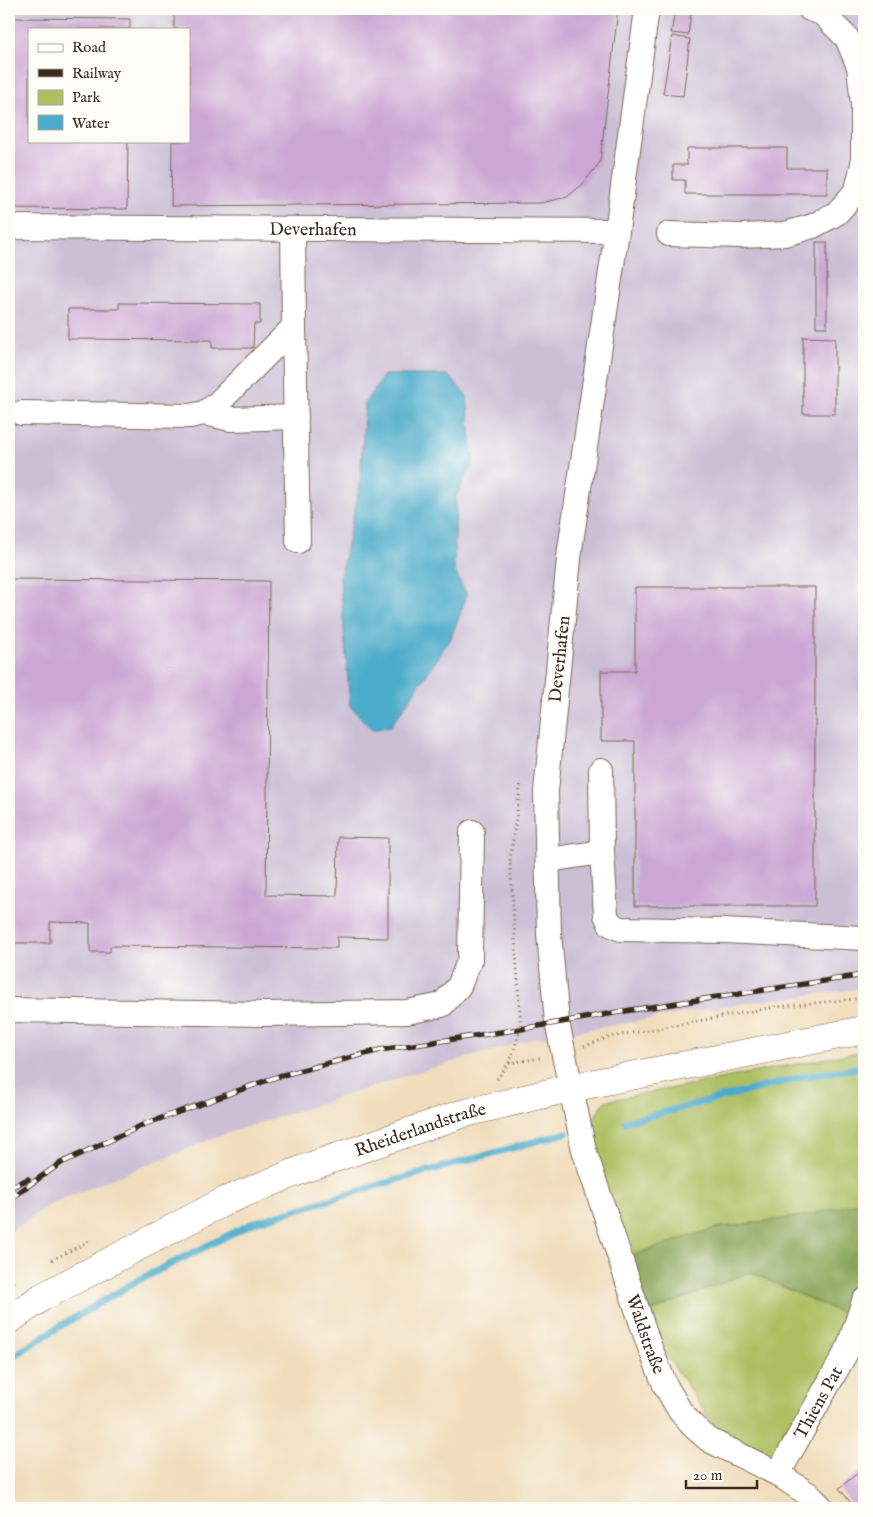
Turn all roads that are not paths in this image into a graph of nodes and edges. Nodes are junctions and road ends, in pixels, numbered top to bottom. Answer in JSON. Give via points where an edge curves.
{"nodes":[{"id":1,"x":647,"y":9,"type":"edge"},
{"id":2,"x":821,"y":10,"type":"edge"},
{"id":3,"x":9,"y":227,"type":"edge"},
{"id":4,"x":293,"y":229,"type":"junction"},
{"id":5,"x":617,"y":231,"type":"junction"},
{"id":6,"x":669,"y":234,"type":"dead end"},
{"id":7,"x":294,"y":327,"type":"junction"},
{"id":8,"x":21,"y":413,"type":"dead end"},
{"id":9,"x":204,"y":413,"type":"junction"},
{"id":10,"x":296,"y":417,"type":"junction"},
{"id":11,"x":298,"y":541,"type":"dead end"},
{"id":12,"x":600,"y":770,"type":"dead end"},
{"id":13,"x":472,"y":832,"type":"dead end"},
{"id":14,"x":602,"y":852,"type":"junction"},
{"id":15,"x":548,"y":860,"type":"junction"},
{"id":16,"x":864,"y":938,"type":"edge"},
{"id":17,"x":9,"y":1010,"type":"edge"},
{"id":18,"x":864,"y":1030,"type":"edge"},
{"id":19,"x":570,"y":1088,"type":"junction"},
{"id":20,"x":864,"y":1301,"type":"edge"},
{"id":21,"x":9,"y":1320,"type":"edge"},
{"id":22,"x":778,"y":1474,"type":"junction"},
{"id":23,"x":822,"y":1508,"type":"edge"}],
"edges":[{"from":1,"to":5,"type":"street","name":"Deverhafen"},
{"from":2,"to":6,"type":"street","via":[[847,38],[859,67],[863,164],[857,190],[837,213],[812,226],[785,234]]},
{"from":3,"to":4,"type":"street","name":"Deverhafen"},
{"from":4,"to":5,"type":"street","name":"Deverhafen"},
{"from":4,"to":7,"type":"street"},
{"from":5,"to":15,"type":"street","name":"Deverhafen","via":[[570,549],[546,791]]},
{"from":7,"to":9,"type":"street","via":[[216,405]]},
{"from":7,"to":10,"type":"street"},
{"from":8,"to":9,"type":"street","via":[[190,416]]},
{"from":9,"to":10,"type":"street","via":[[231,419]]},
{"from":10,"to":11,"type":"street"},
{"from":12,"to":14,"type":"street"},
{"from":13,"to":17,"type":"street","via":[[470,959],[459,986],[442,1005],[407,1012],[265,1014]]},
{"from":14,"to":15,"type":"street"},
{"from":14,"to":16,"type":"street","via":[[606,916],[610,924],[621,929]]},
{"from":15,"to":19,"type":"street","name":"Deverhafen","via":[[549,934],[557,1022]]},
{"from":18,"to":19,"type":"main road","name":"Rheiderlandstraße"},
{"from":19,"to":21,"type":"main road","name":"Rheiderlandstraße","via":[[461,1114],[306,1168],[234,1197],[42,1297]]},
{"from":19,"to":22,"type":"street","name":"Waldstraße","via":[[584,1150],[649,1345],[680,1411],[709,1440]]},
{"from":20,"to":22,"type":"street","name":"Thiens Pat","via":[[848,1349]]},
{"from":22,"to":23,"type":"street","name":"Waldstraße","via":[[808,1494]]}]}
